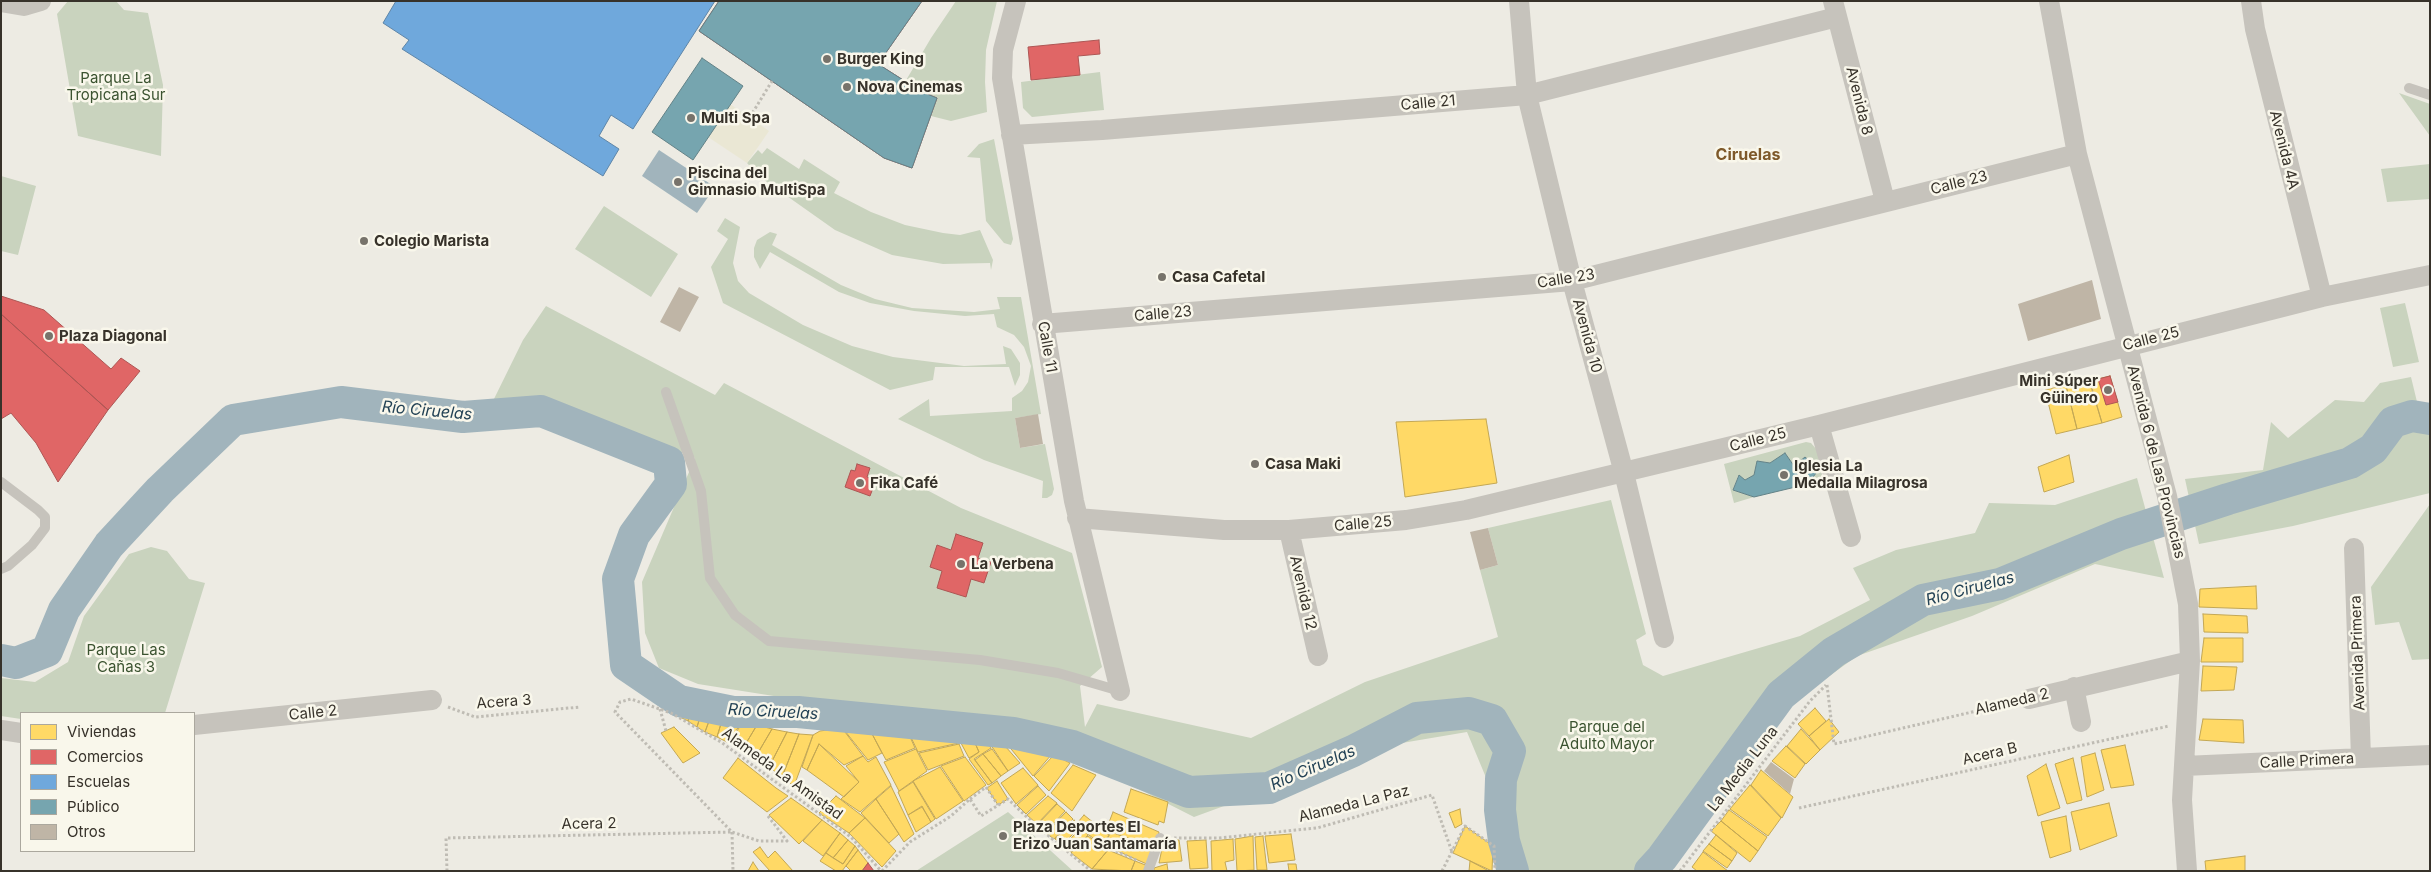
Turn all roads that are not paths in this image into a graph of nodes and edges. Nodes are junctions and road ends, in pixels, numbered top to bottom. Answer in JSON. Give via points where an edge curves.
{"nodes":[{"id":1,"x":1016,"y":1,"type":"edge"},
{"id":2,"x":1519,"y":1,"type":"edge"},
{"id":3,"x":2049,"y":1,"type":"edge"},
{"id":4,"x":2252,"y":1,"type":"edge"},
{"id":5,"x":1,"y":2,"type":"edge"},
{"id":6,"x":40,"y":2,"type":"edge"},
{"id":7,"x":1835,"y":9,"type":"edge"},
{"id":8,"x":2409,"y":88,"type":"dead end"},
{"id":9,"x":1527,"y":95,"type":"junction"},
{"id":10,"x":2430,"y":95,"type":"edge"},
{"id":11,"x":1011,"y":135,"type":"junction"},
{"id":12,"x":2076,"y":154,"type":"junction"},
{"id":13,"x":1885,"y":201,"type":"junction"},
{"id":14,"x":2430,"y":275,"type":"edge"},
{"id":15,"x":1572,"y":281,"type":"junction"},
{"id":16,"x":2322,"y":297,"type":"junction"},
{"id":17,"x":1042,"y":324,"type":"junction"},
{"id":18,"x":2127,"y":345,"type":"junction"},
{"id":19,"x":666,"y":392,"type":"dead end"},
{"id":20,"x":1819,"y":424,"type":"junction"},
{"id":21,"x":1624,"y":473,"type":"junction"},
{"id":22,"x":1,"y":482,"type":"edge"},
{"id":23,"x":1077,"y":518,"type":"junction"},
{"id":24,"x":1289,"y":530,"type":"junction"},
{"id":25,"x":1852,"y":536,"type":"dead end"},
{"id":26,"x":2354,"y":548,"type":"dead end"},
{"id":27,"x":1,"y":569,"type":"edge"},
{"id":28,"x":1664,"y":638,"type":"dead end"},
{"id":29,"x":1318,"y":656,"type":"dead end"},
{"id":30,"x":2190,"y":661,"type":"junction"},
{"id":31,"x":2074,"y":688,"type":"junction"},
{"id":32,"x":1120,"y":691,"type":"joint"},
{"id":33,"x":2029,"y":698,"type":"road end"},
{"id":34,"x":432,"y":700,"type":"road end"},
{"id":35,"x":2082,"y":722,"type":"dead end"},
{"id":36,"x":195,"y":725,"type":"edge"},
{"id":37,"x":1,"y":730,"type":"edge"},
{"id":38,"x":20,"y":733,"type":"edge"},
{"id":39,"x":2430,"y":755,"type":"edge"},
{"id":40,"x":2361,"y":758,"type":"junction"},
{"id":41,"x":2184,"y":766,"type":"junction"},
{"id":42,"x":1160,"y":838,"type":"road end"},
{"id":43,"x":1145,"y":867,"type":"edge"},
{"id":44,"x":2187,"y":871,"type":"edge"}],
"edges":[{"from":1,"to":11,"type":"street","name":"Calle 11","via":[[1003,50],[1002,78]]},
{"from":2,"to":9,"type":"street","name":"Avenida 10"},
{"from":3,"to":12,"type":"street","name":"Avenida 6 de Las Provincias"},
{"from":4,"to":16,"type":"street","name":"Avenida 4A","via":[[2255,29]]},
{"from":5,"to":6,"type":"street","via":[[24,6]]},
{"from":7,"to":9,"type":"street","name":"Calle 21"},
{"from":7,"to":13,"type":"street","name":"Avenida 8"},
{"from":8,"to":10,"type":"lane"},
{"from":9,"to":11,"type":"street","name":"Calle 21"},
{"from":9,"to":15,"type":"street","name":"Avenida 10"},
{"from":11,"to":17,"type":"street","name":"Calle 11"},
{"from":12,"to":13,"type":"street","name":"Calle 23"},
{"from":12,"to":18,"type":"street","name":"Avenida 6 de Las Provincias"},
{"from":13,"to":15,"type":"street","name":"Calle 23"},
{"from":14,"to":16,"type":"street","name":"Calle 25"},
{"from":15,"to":17,"type":"street","name":"Calle 23"},
{"from":15,"to":21,"type":"street","name":"Avenida 10"},
{"from":16,"to":18,"type":"street","name":"Calle 25"},
{"from":17,"to":23,"type":"street","name":"Calle 11"},
{"from":18,"to":20,"type":"street","name":"Calle 25"},
{"from":18,"to":30,"type":"street","name":"Avenida 6 de Las Provincias","via":[[2179,551],[2188,604]]},
{"from":19,"to":32,"type":"lane","via":[[701,491],[710,578],[735,616],[769,641],[980,660],[1058,673]]},
{"from":20,"to":21,"type":"street","name":"Calle 25"},
{"from":20,"to":25,"type":"street"},
{"from":21,"to":24,"type":"street","name":"Calle 25","via":[[1466,510],[1406,520]]},
{"from":21,"to":28,"type":"street","name":"Avenida 10"},
{"from":22,"to":27,"type":"lane","via":[[45,517],[45,528],[32,546]]},
{"from":23,"to":24,"type":"street","name":"Calle 25","via":[[1224,530]]},
{"from":23,"to":32,"type":"street","name":"Calle 11"},
{"from":24,"to":29,"type":"street","name":"Avenida 12"},
{"from":26,"to":40,"type":"street","name":"Avenida Primera"},
{"from":30,"to":31,"type":"street","name":"Alameda 2"},
{"from":30,"to":41,"type":"street","name":"Avenida 6 de Las Provincias"},
{"from":31,"to":33,"type":"street","name":"Alameda 2"},
{"from":31,"to":35,"type":"street"},
{"from":34,"to":36,"type":"street","name":"Calle 2"},
{"from":37,"to":38,"type":"street"},
{"from":39,"to":40,"type":"street","name":"Calle Primera"},
{"from":40,"to":41,"type":"street","name":"Calle Primera"},
{"from":41,"to":44,"type":"street","name":"Avenida 6 de Las Provincias","via":[[2182,800]]},
{"from":42,"to":43,"type":"lane"}]}
